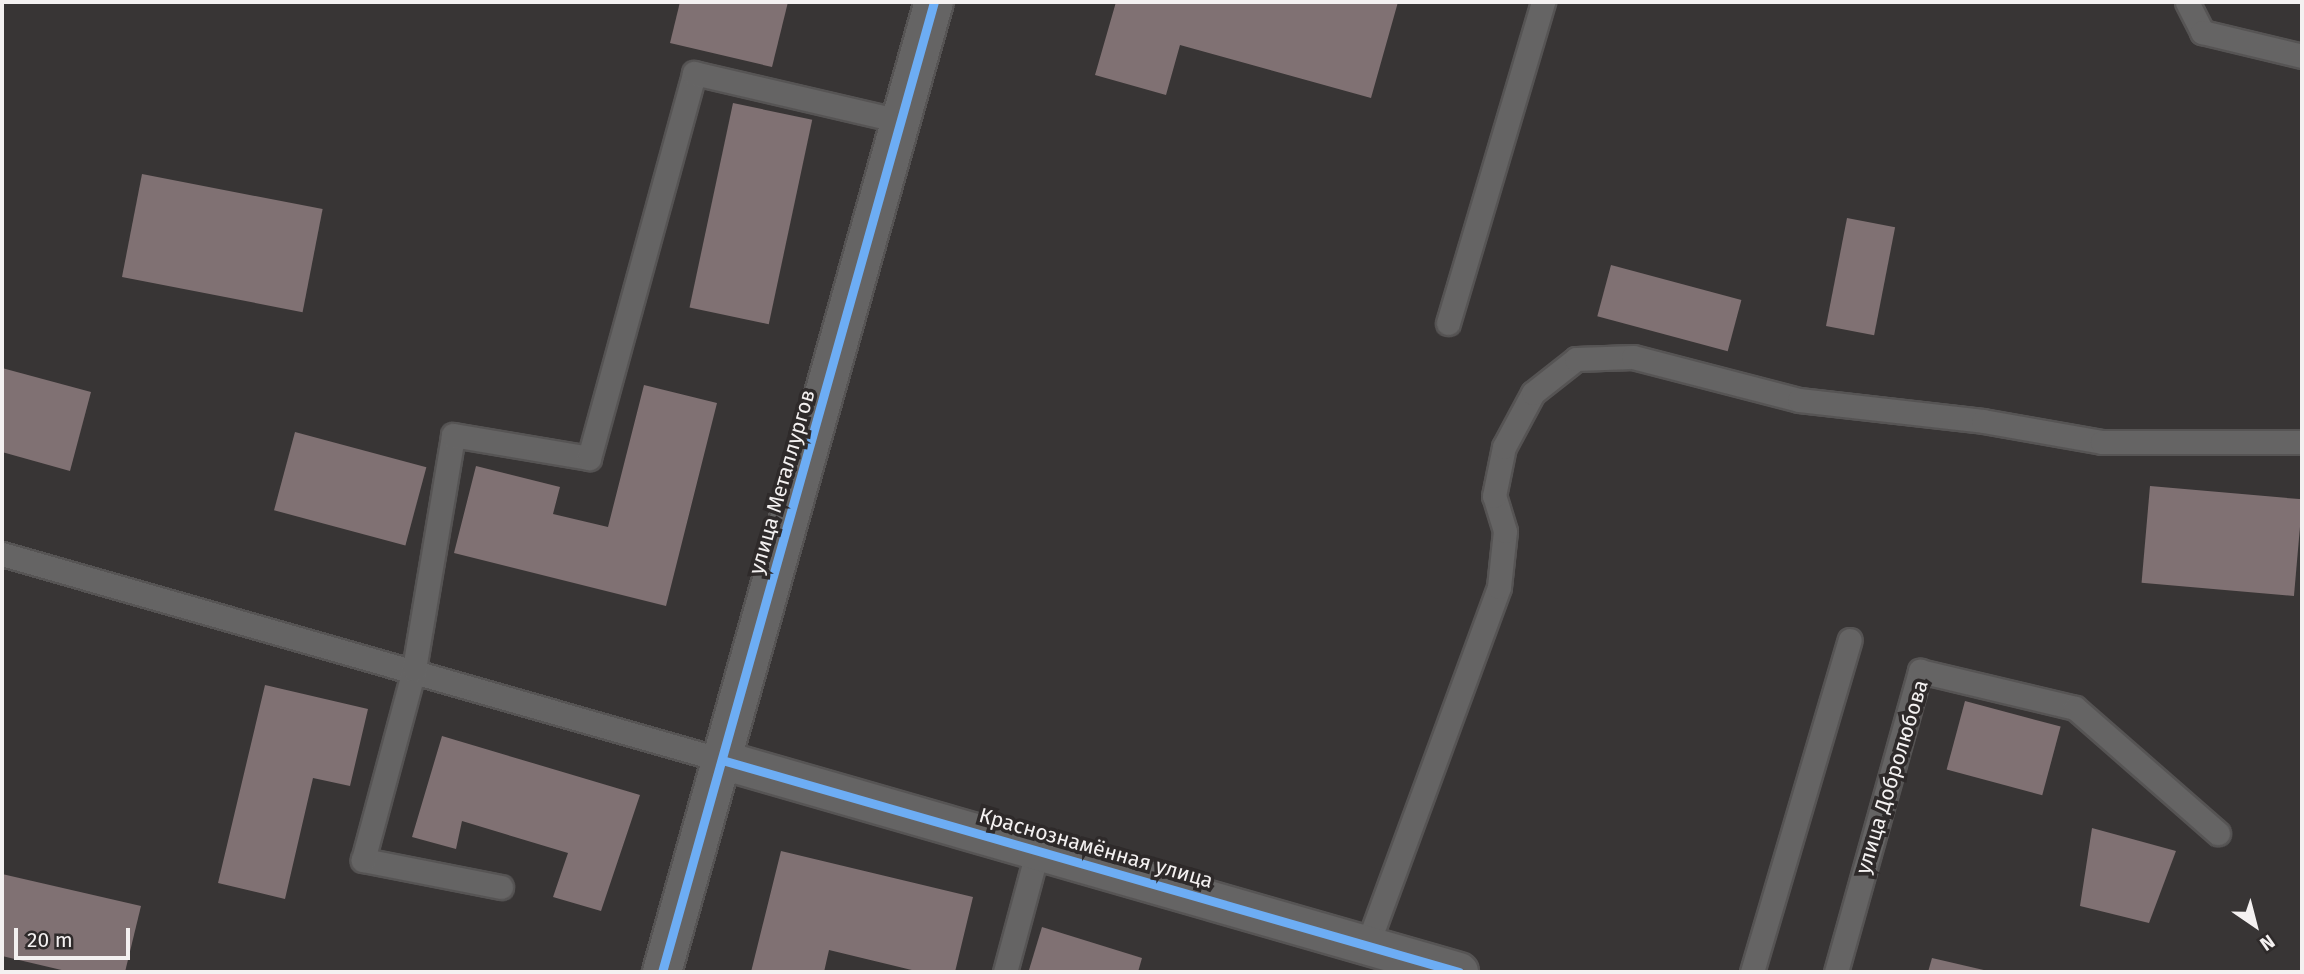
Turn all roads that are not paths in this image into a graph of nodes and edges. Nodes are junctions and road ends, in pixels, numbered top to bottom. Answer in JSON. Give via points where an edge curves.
{"nodes":[{"id":1,"x":934,"y":2,"type":"edge"},
{"id":2,"x":1542,"y":2,"type":"edge"},
{"id":3,"x":2187,"y":2,"type":"edge"},
{"id":4,"x":2302,"y":56,"type":"edge"},
{"id":5,"x":901,"y":121,"type":"junction"},
{"id":6,"x":1448,"y":323,"type":"dead end"},
{"id":7,"x":2302,"y":442,"type":"edge"},
{"id":8,"x":2,"y":554,"type":"edge"},
{"id":9,"x":1850,"y":640,"type":"dead end"},
{"id":10,"x":414,"y":669,"type":"junction"},
{"id":11,"x":722,"y":760,"type":"junction"},
{"id":12,"x":2218,"y":834,"type":"dead end"},
{"id":13,"x":1038,"y":849,"type":"junction"},
{"id":14,"x":501,"y":887,"type":"dead end"},
{"id":15,"x":1367,"y":946,"type":"junction"},
{"id":16,"x":662,"y":972,"type":"edge"},
{"id":17,"x":1004,"y":972,"type":"edge"},
{"id":18,"x":1459,"y":972,"type":"edge"},
{"id":19,"x":1752,"y":972,"type":"edge"},
{"id":20,"x":1836,"y":972,"type":"edge"}],
"edges":[{"from":1,"to":5,"type":"street","name":"улица Металлургов"},
{"from":2,"to":6,"type":"lane"},
{"from":3,"to":4,"type":"lane","via":[[2202,32]]},
{"from":5,"to":10,"type":"lane","via":[[694,73],[589,458],[453,435]]},
{"from":5,"to":11,"type":"street","name":"улица Металлургов"},
{"from":7,"to":15,"type":"lane","via":[[2102,442],[1983,421],[1799,400],[1633,357],[1576,359],[1533,393],[1504,447],[1494,496],[1506,531],[1499,587]]},
{"from":8,"to":10,"type":"lane"},
{"from":9,"to":19,"type":"lane"},
{"from":10,"to":11,"type":"lane"},
{"from":10,"to":14,"type":"lane","via":[[363,860]]},
{"from":11,"to":13,"type":"street","name":"Краснознамённая улица"},
{"from":11,"to":16,"type":"street","name":"улица Металлургов"},
{"from":12,"to":20,"type":"lane","name":"улица Добролюбова","via":[[2075,708],[1920,671]]},
{"from":13,"to":15,"type":"street","name":"Краснознамённая улица"},
{"from":13,"to":17,"type":"lane"},
{"from":15,"to":18,"type":"street","name":"Краснознамённая улица"}]}
